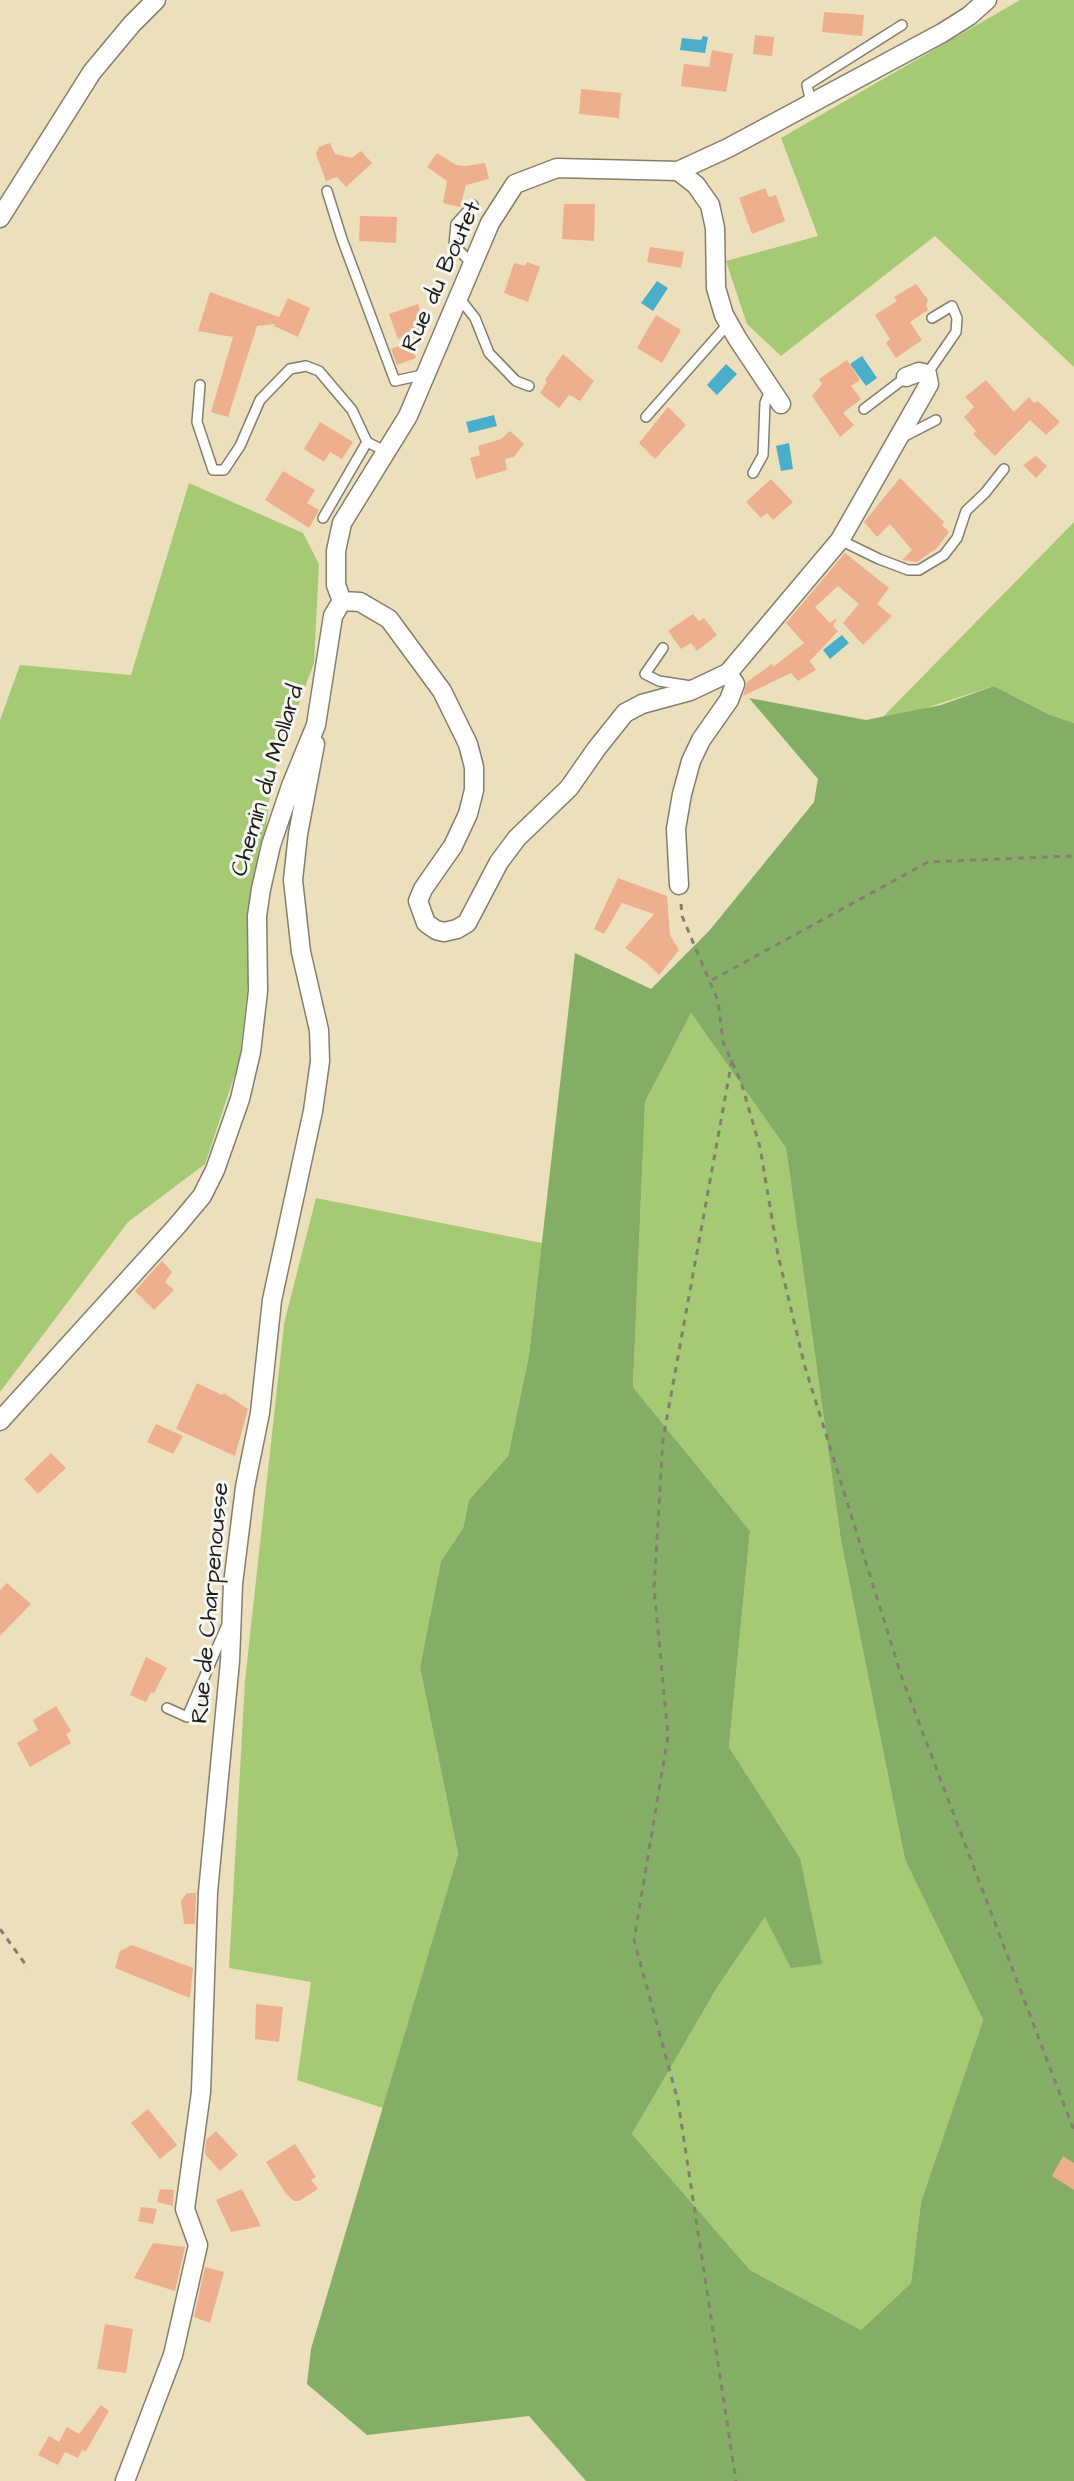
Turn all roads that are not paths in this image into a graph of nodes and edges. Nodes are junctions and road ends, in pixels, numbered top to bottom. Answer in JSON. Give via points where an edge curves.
{"nodes":[{"id":1,"x":156,"y":0,"type":"edge"},
{"id":2,"x":987,"y":0,"type":"edge"},
{"id":3,"x":902,"y":25,"type":"dead end"},
{"id":4,"x":811,"y":103,"type":"junction"},
{"id":5,"x":678,"y":171,"type":"junction"},
{"id":6,"x":327,"y":191,"type":"dead end"},
{"id":7,"x":473,"y":205,"type":"dead end"},
{"id":8,"x":0,"y":218,"type":"edge"},
{"id":9,"x":472,"y":264,"type":"junction"},
{"id":10,"x":460,"y":299,"type":"junction"},
{"id":11,"x":932,"y":318,"type":"dead end"},
{"id":12,"x":729,"y":323,"type":"junction"},
{"id":13,"x":426,"y":374,"type":"junction"},
{"id":14,"x":927,"y":374,"type":"junction"},
{"id":15,"x":906,"y":377,"type":"joint"},
{"id":16,"x":200,"y":385,"type":"dead end"},
{"id":17,"x":529,"y":386,"type":"dead end"},
{"id":18,"x":776,"y":396,"type":"joint"},
{"id":19,"x":864,"y":409,"type":"dead end"},
{"id":20,"x":646,"y":417,"type":"dead end"},
{"id":21,"x":936,"y":420,"type":"dead end"},
{"id":22,"x":896,"y":440,"type":"junction"},
{"id":23,"x":367,"y":442,"type":"junction"},
{"id":24,"x":387,"y":452,"type":"junction"},
{"id":25,"x":1004,"y":469,"type":"dead end"},
{"id":26,"x":753,"y":473,"type":"dead end"},
{"id":27,"x":323,"y":518,"type":"dead end"},
{"id":28,"x":840,"y":540,"type":"junction"},
{"id":29,"x":342,"y":601,"type":"junction"},
{"id":30,"x":663,"y":648,"type":"dead end"},
{"id":31,"x":728,"y":673,"type":"junction"},
{"id":32,"x":698,"y":687,"type":"junction"},
{"id":33,"x":316,"y":725,"type":"junction"},
{"id":34,"x":679,"y":885,"type":"road end"},
{"id":35,"x":0,"y":1421,"type":"edge"},
{"id":36,"x":229,"y":1620,"type":"junction"},
{"id":37,"x":167,"y":1708,"type":"dead end"},
{"id":38,"x":125,"y":2481,"type":"edge"}],
"edges":[{"from":1,"to":8,"type":"street","via":[[92,72]]},
{"from":2,"to":4,"type":"street","name":"Rue du Boutet","via":[[942,33]]},
{"from":3,"to":4,"type":"lane","via":[[807,85]]},
{"from":4,"to":5,"type":"street","name":"Rue du Boutet"},
{"from":5,"to":9,"type":"street","name":"Rue du Boutet","via":[[557,168],[515,184]]},
{"from":5,"to":12,"type":"street","via":[[710,205],[716,288]]},
{"from":6,"to":13,"type":"lane","via":[[395,381]]},
{"from":7,"to":9,"type":"lane","via":[[456,224],[454,245]]},
{"from":9,"to":10,"type":"street","name":"Rue du Boutet"},
{"from":10,"to":13,"type":"street","name":"Rue du Boutet"},
{"from":10,"to":17,"type":"lane","via":[[475,318],[489,353],[516,381]]},
{"from":11,"to":14,"type":"lane","via":[[952,306],[956,332]]},
{"from":12,"to":18,"type":"street"},
{"from":12,"to":20,"type":"lane"},
{"from":13,"to":24,"type":"street","name":"Rue du Boutet"},
{"from":14,"to":15,"type":"street"},
{"from":14,"to":22,"type":"street","via":[[929,384]]},
{"from":15,"to":19,"type":"lane"},
{"from":16,"to":23,"type":"lane","via":[[197,422],[213,470],[224,470],[260,400],[290,369],[306,366],[319,371],[352,410]]},
{"from":18,"to":26,"type":"lane","via":[[765,403],[763,455]]},
{"from":21,"to":22,"type":"lane"},
{"from":22,"to":28,"type":"street"},
{"from":23,"to":24,"type":"lane"},
{"from":23,"to":27,"type":"lane"},
{"from":24,"to":29,"type":"street","name":"Rue du Boutet","via":[[342,523],[336,551],[336,585]]},
{"from":25,"to":28,"type":"lane","via":[[966,511],[957,538],[944,555],[919,570]]},
{"from":28,"to":31,"type":"street"},
{"from":29,"to":32,"type":"street","via":[[360,602],[389,619],[442,691],[468,744],[474,779],[468,814],[418,901],[426,923],[444,932],[467,923],[517,838],[569,788],[625,713]]},
{"from":29,"to":33,"type":"street","name":"Chemin du Mollard","via":[[333,616]]},
{"from":30,"to":32,"type":"lane","via":[[645,674]]},
{"from":31,"to":32,"type":"street"},
{"from":31,"to":34,"type":"street","via":[[735,684],[729,700],[701,740],[682,794],[676,829]]},
{"from":33,"to":35,"type":"street","name":"Chemin du Mollard","via":[[271,845],[261,889],[251,1052],[215,1170],[176,1227]]},
{"from":33,"to":36,"type":"street","name":"Rue de Charpenousse","via":[[293,880],[320,1061],[272,1300]]},
{"from":36,"to":37,"type":"lane","via":[[187,1717]]},
{"from":36,"to":38,"type":"street","name":"Rue de Charpenousse","via":[[230,1661],[208,1892],[201,2092],[185,2209],[198,2245],[173,2355]]}]}
